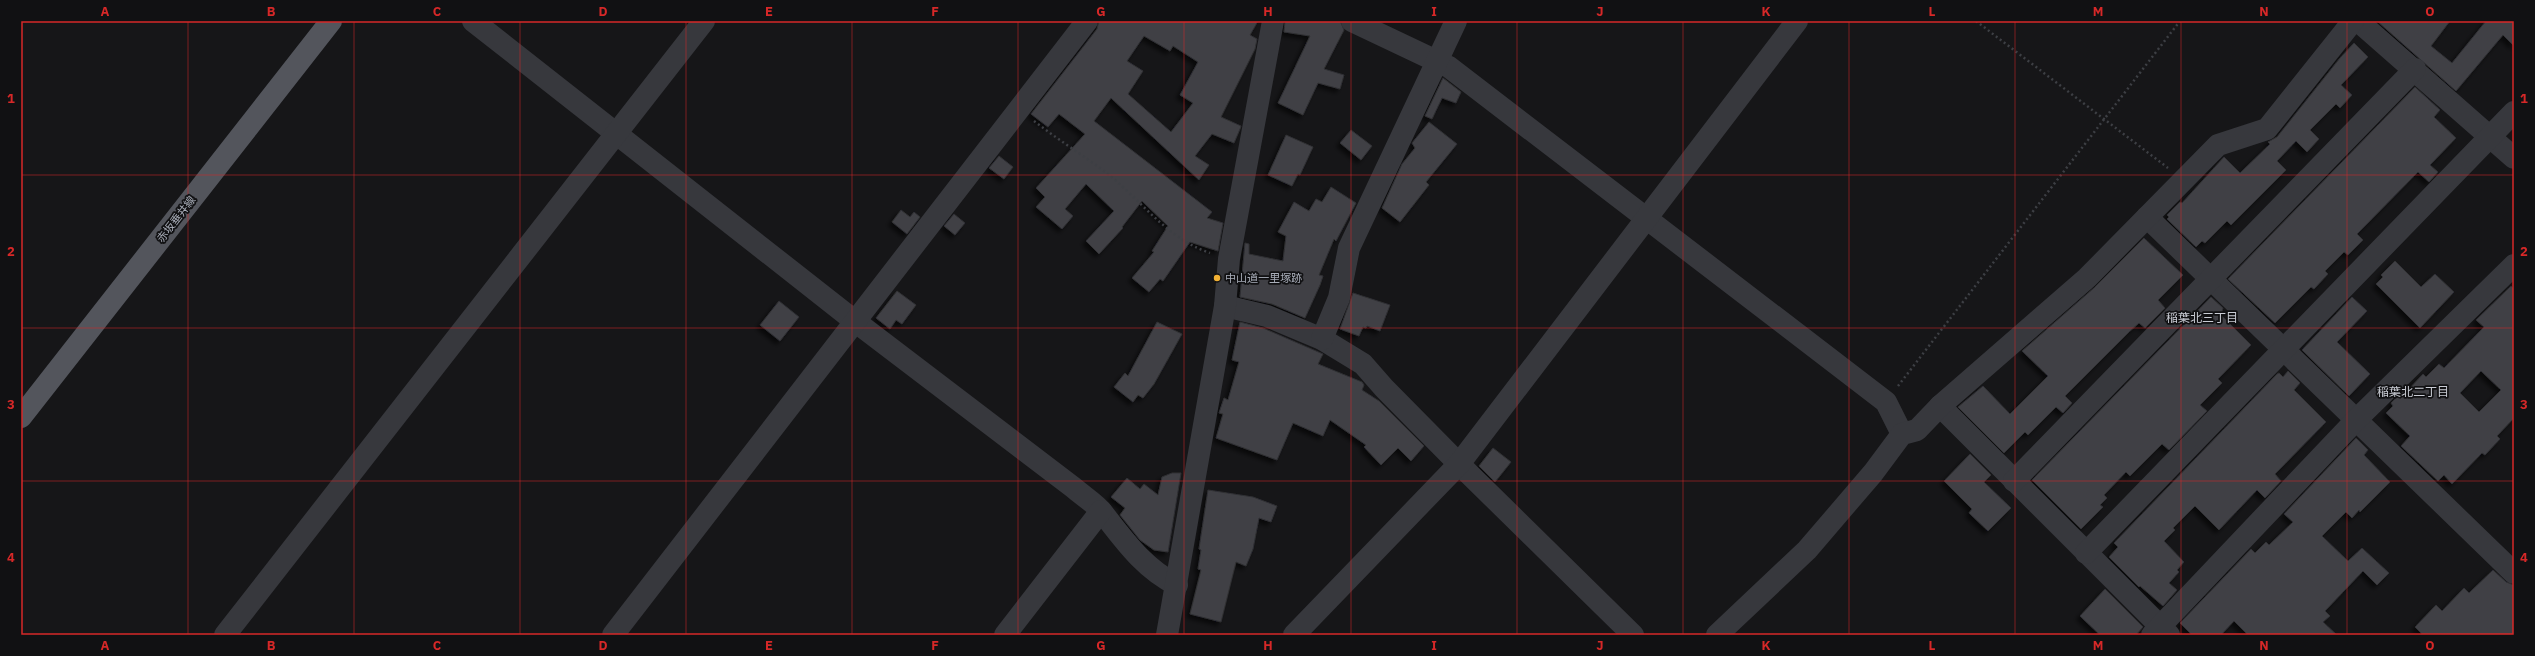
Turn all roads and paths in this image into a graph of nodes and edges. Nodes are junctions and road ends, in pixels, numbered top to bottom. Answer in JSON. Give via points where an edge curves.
{"nodes":[{"id":1,"x":331,"y":21,"type":"edge"},
{"id":2,"x":473,"y":21,"type":"edge"},
{"id":3,"x":704,"y":21,"type":"edge"},
{"id":4,"x":1087,"y":21,"type":"edge"},
{"id":5,"x":1273,"y":21,"type":"edge"},
{"id":6,"x":1352,"y":21,"type":"edge"},
{"id":7,"x":1456,"y":21,"type":"edge"},
{"id":8,"x":1797,"y":21,"type":"edge"},
{"id":9,"x":1976,"y":21,"type":"edge"},
{"id":10,"x":2180,"y":21,"type":"edge"},
{"id":11,"x":2353,"y":21,"type":"edge"},
{"id":12,"x":2358,"y":21,"type":"edge"},
{"id":13,"x":1438,"y":60,"type":"junction"},
{"id":14,"x":2415,"y":69,"type":"junction"},
{"id":15,"x":1019,"y":110,"type":"junction"},
{"id":16,"x":2514,"y":112,"type":"edge"},
{"id":17,"x":2103,"y":119,"type":"junction"},
{"id":18,"x":617,"y":132,"type":"junction"},
{"id":19,"x":2490,"y":136,"type":"junction"},
{"id":20,"x":2514,"y":158,"type":"edge"},
{"id":21,"x":2184,"y":181,"type":"junction"},
{"id":22,"x":2147,"y":217,"type":"junction"},
{"id":23,"x":1646,"y":218,"type":"junction"},
{"id":24,"x":1229,"y":259,"type":"junction"},
{"id":25,"x":2514,"y":265,"type":"edge"},
{"id":26,"x":2210,"y":278,"type":"junction"},
{"id":27,"x":1225,"y":306,"type":"junction"},
{"id":28,"x":856,"y":322,"type":"junction"},
{"id":29,"x":1322,"y":339,"type":"junction"},
{"id":30,"x":2284,"y":349,"type":"junction"},
{"id":31,"x":1886,"y":402,"type":"junction"},
{"id":32,"x":1940,"y":406,"type":"junction"},
{"id":33,"x":21,"y":417,"type":"edge"},
{"id":34,"x":2356,"y":419,"type":"junction"},
{"id":35,"x":1902,"y":434,"type":"junction"},
{"id":36,"x":1459,"y":464,"type":"junction"},
{"id":37,"x":2014,"y":481,"type":"junction"},
{"id":38,"x":1101,"y":511,"type":"junction"},
{"id":39,"x":2086,"y":553,"type":"junction"},
{"id":40,"x":2514,"y":573,"type":"edge"},
{"id":41,"x":1176,"y":585,"type":"junction"},
{"id":42,"x":2160,"y":632,"type":"edge"},
{"id":43,"x":225,"y":635,"type":"edge"},
{"id":44,"x":613,"y":635,"type":"edge"},
{"id":45,"x":1005,"y":635,"type":"edge"},
{"id":46,"x":1167,"y":635,"type":"edge"},
{"id":47,"x":1294,"y":635,"type":"edge"},
{"id":48,"x":1633,"y":635,"type":"edge"},
{"id":49,"x":1717,"y":635,"type":"edge"}],
"edges":[{"from":1,"to":33,"type":"main road","name":"赤坂垂井線"},
{"from":2,"to":18,"type":"street"},
{"from":3,"to":18,"type":"street"},
{"from":4,"to":15,"type":"street"},
{"from":5,"to":24,"type":"street"},
{"from":6,"to":13,"type":"street"},
{"from":7,"to":13,"type":"street"},
{"from":8,"to":23,"type":"street"},
{"from":9,"to":17,"type":"path"},
{"from":10,"to":17,"type":"path"},
{"from":11,"to":21,"type":"street","via":[[2267,129],[2218,145]]},
{"from":12,"to":14,"type":"street"},
{"from":13,"to":23,"type":"street"},
{"from":13,"to":29,"type":"street","via":[[1349,248],[1339,298]]},
{"from":14,"to":19,"type":"street"},
{"from":14,"to":26,"type":"street","via":[[2370,118]]},
{"from":15,"to":24,"type":"path","via":[[1105,172],[1158,222],[1202,250]]},
{"from":15,"to":28,"type":"street"},
{"from":16,"to":19,"type":"street"},
{"from":17,"to":21,"type":"path"},
{"from":17,"to":31,"type":"path"},
{"from":18,"to":28,"type":"street"},
{"from":18,"to":43,"type":"street"},
{"from":19,"to":20,"type":"street"},
{"from":19,"to":30,"type":"street"},
{"from":21,"to":22,"type":"street"},
{"from":22,"to":26,"type":"street"},
{"from":22,"to":32,"type":"street","via":[[2087,278]]},
{"from":23,"to":31,"type":"street"},
{"from":23,"to":36,"type":"street"},
{"from":24,"to":27,"type":"street"},
{"from":25,"to":34,"type":"street"},
{"from":26,"to":30,"type":"street"},
{"from":26,"to":37,"type":"street"},
{"from":27,"to":29,"type":"street","via":[[1267,316]]},
{"from":27,"to":41,"type":"street"},
{"from":28,"to":38,"type":"street"},
{"from":28,"to":44,"type":"street"},
{"from":29,"to":36,"type":"street","via":[[1363,364]]},
{"from":30,"to":34,"type":"street"},
{"from":30,"to":39,"type":"street"},
{"from":31,"to":35,"type":"street"},
{"from":32,"to":35,"type":"street","via":[[1917,430]]},
{"from":32,"to":37,"type":"street"},
{"from":34,"to":40,"type":"street"},
{"from":34,"to":42,"type":"street"},
{"from":35,"to":49,"type":"street","via":[[1873,473],[1807,550]]},
{"from":36,"to":47,"type":"street"},
{"from":36,"to":48,"type":"street"},
{"from":37,"to":39,"type":"street"},
{"from":38,"to":41,"type":"street","via":[[1119,535],[1158,576]]},
{"from":38,"to":45,"type":"street"},
{"from":39,"to":42,"type":"street"},
{"from":41,"to":46,"type":"street"}]}
